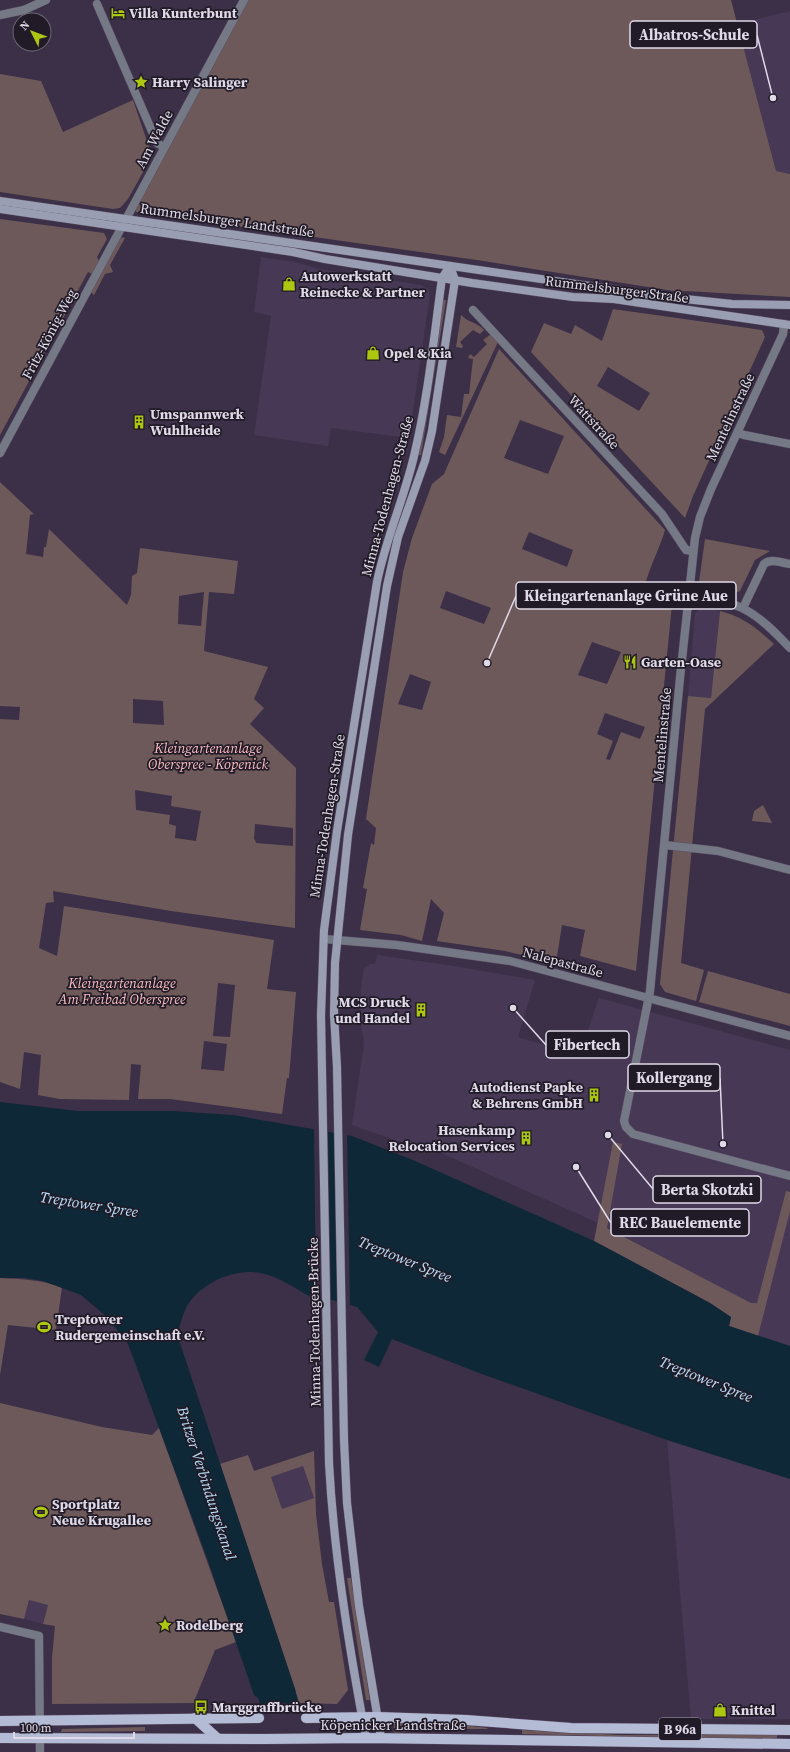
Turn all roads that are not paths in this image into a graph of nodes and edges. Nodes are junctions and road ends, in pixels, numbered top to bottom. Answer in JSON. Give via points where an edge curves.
{"nodes":[{"id":1,"x":44,"y":0,"type":"edge"},
{"id":2,"x":244,"y":0,"type":"edge"},
{"id":3,"x":97,"y":4,"type":"dead end"},
{"id":4,"x":0,"y":15,"type":"edge"},
{"id":5,"x":164,"y":147,"type":"junction"},
{"id":6,"x":0,"y":201,"type":"edge"},
{"id":7,"x":0,"y":209,"type":"edge"},
{"id":8,"x":125,"y":219,"type":"junction"},
{"id":9,"x":121,"y":227,"type":"junction"},
{"id":10,"x":450,"y":266,"type":"junction"},
{"id":11,"x":442,"y":278,"type":"junction"},
{"id":12,"x":455,"y":280,"type":"junction"},
{"id":13,"x":790,"y":305,"type":"edge"},
{"id":14,"x":473,"y":310,"type":"dead end"},
{"id":15,"x":787,"y":324,"type":"edge"},
{"id":16,"x":738,"y":432,"type":"junction"},
{"id":17,"x":790,"y":444,"type":"edge"},
{"id":18,"x":0,"y":453,"type":"edge"},
{"id":19,"x":693,"y":551,"type":"junction"},
{"id":20,"x":790,"y":564,"type":"edge"},
{"id":21,"x":688,"y":597,"type":"junction"},
{"id":22,"x":743,"y":608,"type":"junction"},
{"id":23,"x":790,"y":648,"type":"edge"},
{"id":24,"x":665,"y":845,"type":"junction"},
{"id":25,"x":790,"y":870,"type":"edge"},
{"id":26,"x":324,"y":939,"type":"junction"},
{"id":27,"x":337,"y":940,"type":"junction"},
{"id":28,"x":649,"y":999,"type":"junction"},
{"id":29,"x":790,"y":1036,"type":"edge"},
{"id":30,"x":337,"y":1067,"type":"joint"},
{"id":31,"x":322,"y":1068,"type":"joint"},
{"id":32,"x":790,"y":1176,"type":"edge"},
{"id":33,"x":0,"y":1628,"type":"edge"},
{"id":34,"x":362,"y":1717,"type":"junction"},
{"id":35,"x":377,"y":1717,"type":"junction"},
{"id":36,"x":195,"y":1718,"type":"junction"},
{"id":37,"x":259,"y":1718,"type":"dead end"},
{"id":38,"x":306,"y":1718,"type":"dead end"},
{"id":39,"x":40,"y":1720,"type":"junction"},
{"id":40,"x":0,"y":1721,"type":"edge"},
{"id":41,"x":790,"y":1730,"type":"edge"},
{"id":42,"x":0,"y":1738,"type":"edge"},
{"id":43,"x":40,"y":1738,"type":"junction"},
{"id":44,"x":217,"y":1738,"type":"junction"},
{"id":45,"x":366,"y":1738,"type":"junction"},
{"id":46,"x":381,"y":1738,"type":"junction"},
{"id":47,"x":790,"y":1744,"type":"edge"},
{"id":48,"x":40,"y":1752,"type":"edge"}],
"edges":[{"from":1,"to":4,"type":"street","via":[[24,10]]},
{"from":2,"to":5,"type":"street","name":"Am Walde"},
{"from":3,"to":5,"type":"street","via":[[157,143]]},
{"from":5,"to":8,"type":"street","name":"Am Walde"},
{"from":6,"to":8,"type":"main road","name":"Rummelsburger Landstraße"},
{"from":7,"to":9,"type":"main road","name":"Rummelsburger Landstraße"},
{"from":8,"to":9,"type":"street","name":"Am Walde"},
{"from":8,"to":10,"type":"main road","name":"Rummelsburger Landstraße"},
{"from":9,"to":11,"type":"main road","name":"Rummelsburger Landstraße","via":[[293,252]]},
{"from":9,"to":18,"type":"street","name":"Fritz-König-Weg"},
{"from":10,"to":11,"type":"main road","name":"Minna-Todenhagen-Straße"},
{"from":10,"to":12,"type":"main road","name":"Minna-Todenhagen-Straße"},
{"from":10,"to":13,"type":"main road","name":"Rummelsburger Straße","via":[[694,300],[732,304]]},
{"from":11,"to":12,"type":"main road","name":"Rummelsburger Straße"},
{"from":11,"to":26,"type":"main road","name":"Minna-Todenhagen-Straße","via":[[419,436],[386,542],[377,582],[337,831]]},
{"from":12,"to":15,"type":"main road","name":"Rummelsburger Straße","via":[[572,298],[614,299]]},
{"from":12,"to":27,"type":"main road","name":"Minna-Todenhagen-Straße","via":[[432,431],[398,537],[387,586],[348,835]]},
{"from":14,"to":19,"type":"street","name":"Wattstraße","via":[[662,514],[686,550]]},
{"from":15,"to":16,"type":"street","name":"Mentelinstraße"},
{"from":16,"to":17,"type":"street"},
{"from":16,"to":19,"type":"street","name":"Mentelinstraße","via":[[701,515]]},
{"from":19,"to":21,"type":"street","name":"Mentelinstraße"},
{"from":20,"to":22,"type":"street","via":[[770,561],[764,564]]},
{"from":21,"to":22,"type":"street"},
{"from":21,"to":24,"type":"street","name":"Mentelinstraße"},
{"from":22,"to":23,"type":"street","via":[[766,624]]},
{"from":24,"to":25,"type":"street","via":[[718,851]]},
{"from":24,"to":28,"type":"street","name":"Mentelinstraße"},
{"from":26,"to":27,"type":"street","name":"Nalepastraße"},
{"from":26,"to":31,"type":"main road","name":"Minna-Todenhagen-Straße","via":[[321,991]]},
{"from":27,"to":28,"type":"street","name":"Nalepastraße","via":[[397,945],[510,962]]},
{"from":27,"to":30,"type":"main road","name":"Minna-Todenhagen-Straße","via":[[334,1014]]},
{"from":28,"to":29,"type":"street","name":"Nalepastraße"},
{"from":28,"to":32,"type":"street","name":"Mentelinstraße","via":[[624,1121],[626,1127],[633,1134]]},
{"from":30,"to":35,"type":"main road","name":"Minna-Todenhagen-Brücke","via":[[344,1462],[354,1574]]},
{"from":31,"to":34,"type":"main road","name":"Minna-Todenhagen-Brücke","via":[[329,1463],[339,1575]]},
{"from":33,"to":39,"type":"street","via":[[39,1636]]},
{"from":34,"to":35,"type":"main road","name":"Köpenicker Landstraße","number":"B 96a"},
{"from":34,"to":38,"type":"main road","name":"Köpenicker Landstraße","number":"B 96a"},
{"from":34,"to":45,"type":"main road"},
{"from":35,"to":41,"type":"main road","name":"Köpenicker Landstraße","number":"B 96a","via":[[466,1720],[571,1728]]},
{"from":35,"to":46,"type":"main road"},
{"from":36,"to":37,"type":"main road"},
{"from":36,"to":39,"type":"main road"},
{"from":36,"to":44,"type":"main road"},
{"from":39,"to":40,"type":"main road"},
{"from":39,"to":43,"type":"street"},
{"from":42,"to":43,"type":"main road","name":"Köpenicker Landstraße","number":"B 96a"},
{"from":43,"to":44,"type":"main road","name":"Köpenicker Landstraße","number":"B 96a"},
{"from":43,"to":48,"type":"street"},
{"from":44,"to":45,"type":"main road","name":"Köpenicker Landstraße","number":"B 96a"},
{"from":45,"to":46,"type":"main road","name":"Köpenicker Landstraße","number":"B 96a"},
{"from":46,"to":47,"type":"main road","name":"Köpenicker Landstraße","number":"B 96a"}]}
